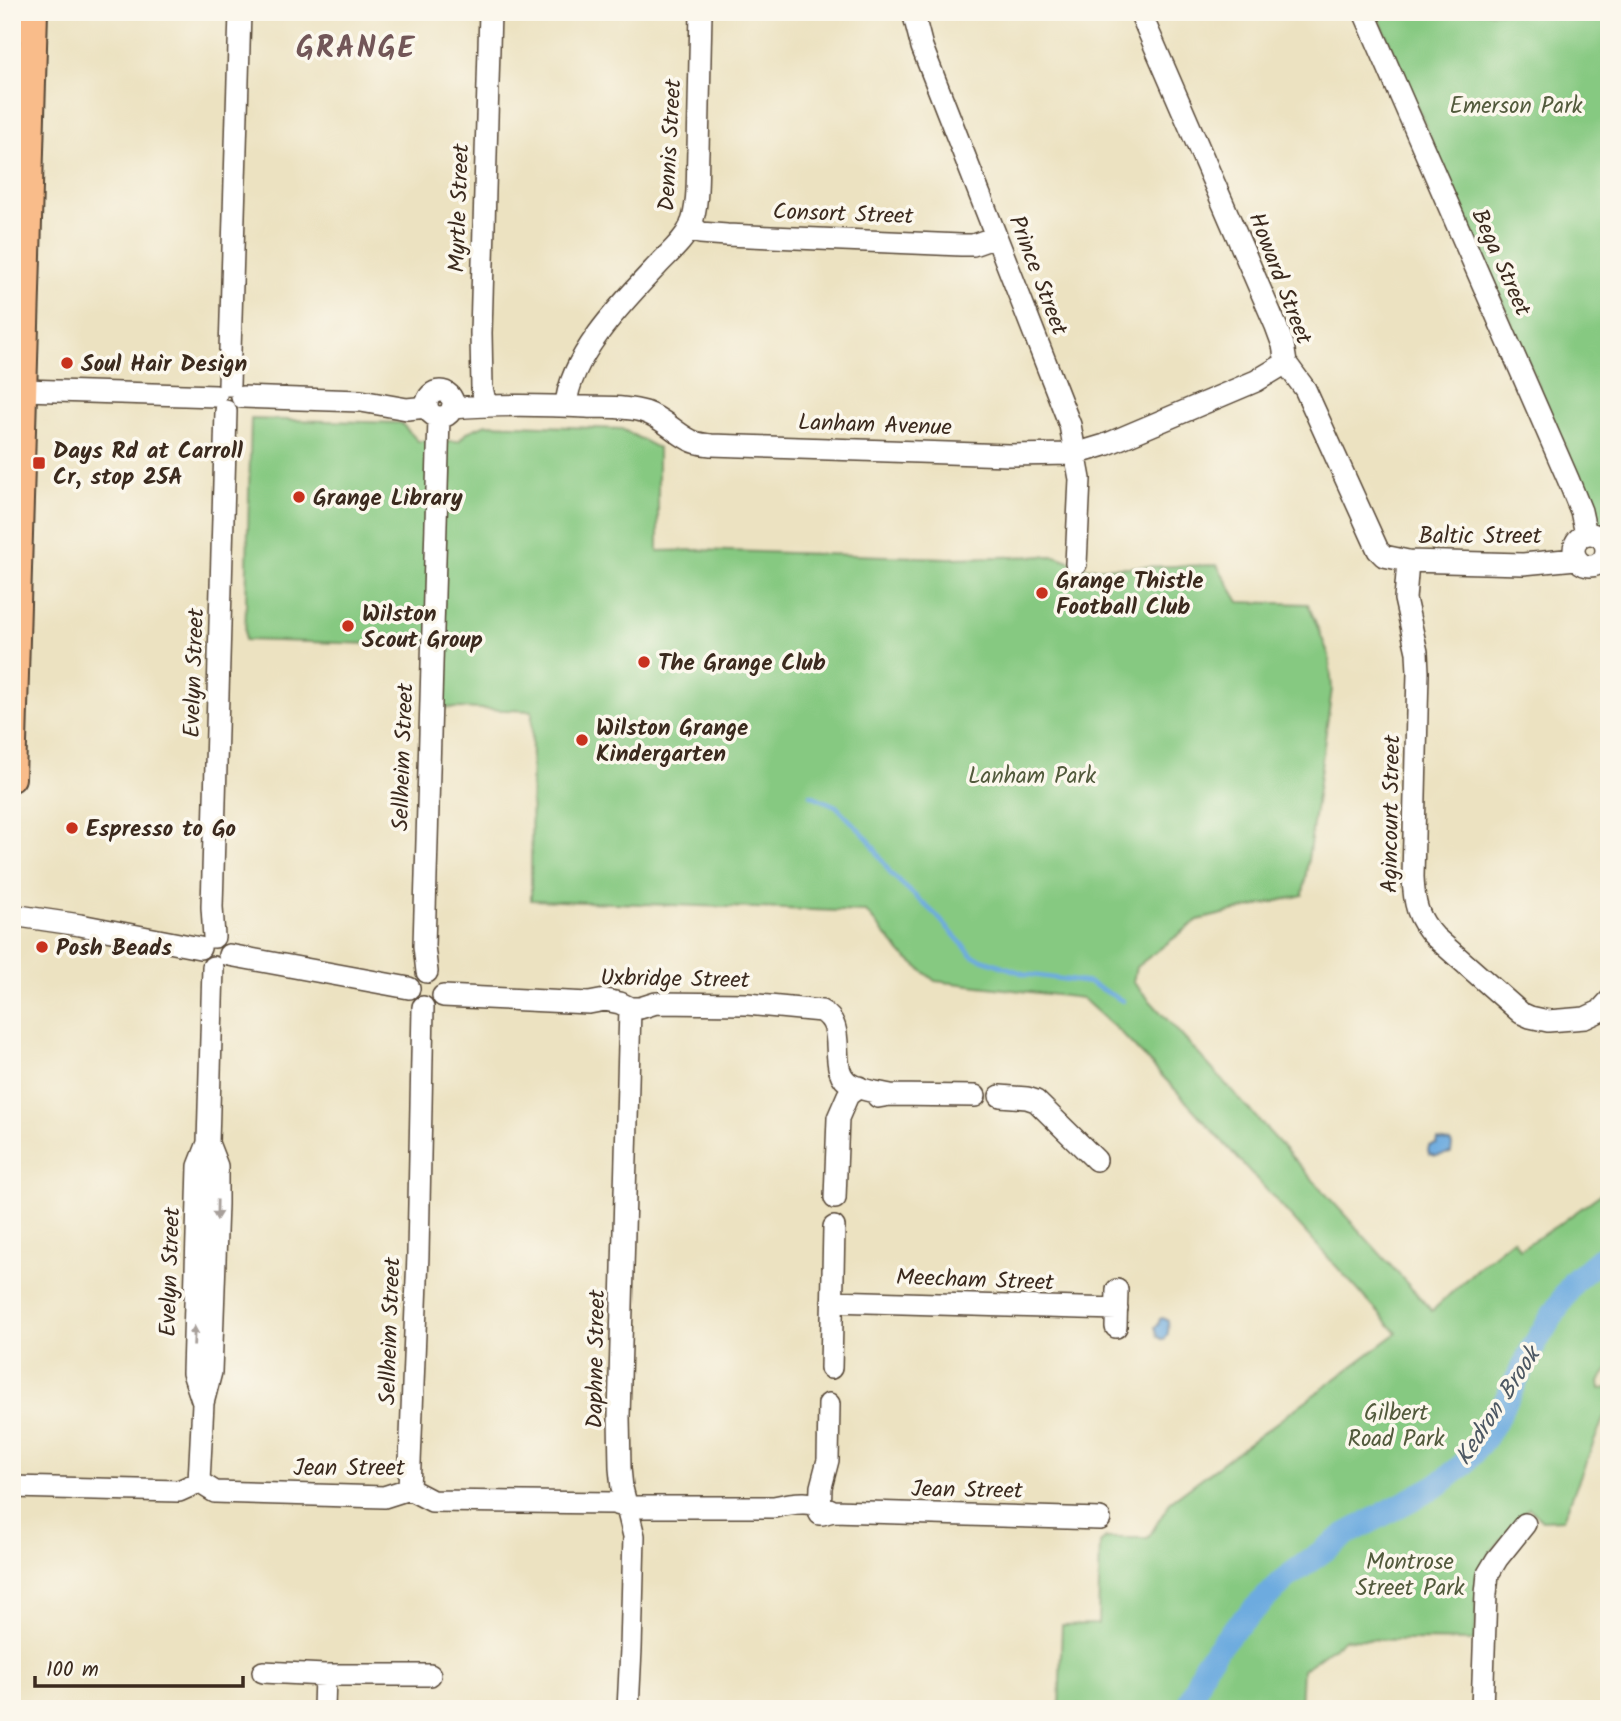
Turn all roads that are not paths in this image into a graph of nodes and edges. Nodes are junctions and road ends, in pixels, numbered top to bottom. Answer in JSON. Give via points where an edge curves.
{"nodes":[{"id":1,"x":34,"y":12,"type":"edge"},
{"id":2,"x":240,"y":12,"type":"edge"},
{"id":3,"x":490,"y":12,"type":"edge"},
{"id":4,"x":701,"y":12,"type":"edge"},
{"id":5,"x":913,"y":12,"type":"edge"},
{"id":6,"x":1140,"y":12,"type":"edge"},
{"id":7,"x":1364,"y":12,"type":"edge"},
{"id":8,"x":691,"y":224,"type":"junction"},
{"id":9,"x":996,"y":237,"type":"junction"},
{"id":10,"x":20,"y":270,"type":"edge"},
{"id":11,"x":1286,"y":363,"type":"junction"},
{"id":12,"x":24,"y":390,"type":"junction"},
{"id":13,"x":228,"y":397,"type":"junction"},
{"id":14,"x":485,"y":405,"type":"junction"},
{"id":15,"x":565,"y":406,"type":"junction"},
{"id":16,"x":440,"y":411,"type":"junction"},
{"id":17,"x":1075,"y":454,"type":"junction"},
{"id":18,"x":17,"y":491,"type":"edge"},
{"id":19,"x":1586,"y":534,"type":"junction"},
{"id":20,"x":1384,"y":556,"type":"joint"},
{"id":21,"x":1576,"y":559,"type":"junction"},
{"id":22,"x":1408,"y":561,"type":"junction"},
{"id":23,"x":1076,"y":564,"type":"dead end"},
{"id":24,"x":1603,"y":571,"type":"edge"},
{"id":25,"x":12,"y":778,"type":"edge"},
{"id":26,"x":12,"y":915,"type":"edge"},
{"id":27,"x":207,"y":942,"type":"junction"},
{"id":28,"x":221,"y":961,"type":"junction"},
{"id":29,"x":427,"y":972,"type":"junction"},
{"id":30,"x":409,"y":988,"type":"junction"},
{"id":31,"x":443,"y":996,"type":"junction"},
{"id":32,"x":1609,"y":1001,"type":"edge"},
{"id":33,"x":424,"y":1007,"type":"junction"},
{"id":34,"x":630,"y":1008,"type":"junction"},
{"id":35,"x":849,"y":1091,"type":"junction"},
{"id":36,"x":975,"y":1096,"type":"dead end"},
{"id":37,"x":1000,"y":1096,"type":"dead end"},
{"id":38,"x":1096,"y":1160,"type":"dead end"},
{"id":39,"x":835,"y":1198,"type":"dead end"},
{"id":40,"x":834,"y":1227,"type":"dead end"},
{"id":41,"x":832,"y":1301,"type":"junction"},
{"id":42,"x":1117,"y":1309,"type":"dead end"},
{"id":43,"x":831,"y":1368,"type":"dead end"},
{"id":44,"x":829,"y":1404,"type":"dead end"},
{"id":45,"x":199,"y":1482,"type":"junction"},
{"id":46,"x":12,"y":1487,"type":"edge"},
{"id":47,"x":409,"y":1489,"type":"junction"},
{"id":48,"x":627,"y":1507,"type":"junction"},
{"id":49,"x":824,"y":1510,"type":"junction"},
{"id":50,"x":1100,"y":1518,"type":"dead end"},
{"id":51,"x":1525,"y":1524,"type":"dead end"},
{"id":52,"x":263,"y":1672,"type":"dead end"},
{"id":53,"x":325,"y":1675,"type":"junction"},
{"id":54,"x":430,"y":1675,"type":"dead end"},
{"id":55,"x":324,"y":1709,"type":"edge"},
{"id":56,"x":628,"y":1709,"type":"edge"},
{"id":57,"x":1482,"y":1709,"type":"edge"}],
"edges":[{"from":1,"to":10,"type":"main road"},
{"from":2,"to":13,"type":"street","name":"Evelyn Street"},
{"from":3,"to":14,"type":"street","name":"Myrtle Street","via":[[481,332]]},
{"from":4,"to":8,"type":"street","name":"Dennis Street","via":[[697,184]]},
{"from":5,"to":9,"type":"street","name":"Prince Street","via":[[922,47]]},
{"from":6,"to":11,"type":"street","name":"Howard Street","via":[[1276,326]]},
{"from":7,"to":19,"type":"street","name":"Bega Street","via":[[1568,479]]},
{"from":8,"to":9,"type":"street","name":"Consort Street","via":[[700,233],[961,245]]},
{"from":8,"to":15,"type":"street","name":"Dennis Street","via":[[589,347],[576,366]]},
{"from":9,"to":17,"type":"street","name":"Prince Street","via":[[1066,416]]},
{"from":10,"to":12,"type":"main road"},
{"from":11,"to":17,"type":"street","name":"Lanham Avenue","via":[[1256,381]]},
{"from":11,"to":20,"type":"street","name":"Howard Street","via":[[1305,389]]},
{"from":12,"to":13,"type":"street","name":"Lanham Avenue"},
{"from":12,"to":18,"type":"main road"},
{"from":13,"to":16,"type":"street","name":"Lanham Avenue","via":[[361,401]]},
{"from":13,"to":27,"type":"street","name":"Evelyn Street","via":[[212,907]]},
{"from":14,"to":15,"type":"street","name":"Lanham Avenue"},
{"from":14,"to":16,"type":"street","name":"Lanham Avenue"},
{"from":15,"to":17,"type":"street","name":"Lanham Avenue","via":[[643,411],[698,444]]},
{"from":16,"to":29,"type":"street","name":"Sellheim Street","via":[[424,946]]},
{"from":17,"to":23,"type":"street","name":"Prince Street","via":[[1080,479]]},
{"from":18,"to":25,"type":"main road"},
{"from":19,"to":21,"type":"street","via":[[1575,544]]},
{"from":19,"to":24,"type":"street","via":[[1604,541]]},
{"from":20,"to":22,"type":"street","name":"Baltic Street"},
{"from":21,"to":22,"type":"street","name":"Baltic Street","via":[[1523,564]]},
{"from":21,"to":24,"type":"street"},
{"from":22,"to":32,"type":"street","name":"Agincourt Street","via":[[1405,599],[1418,672],[1413,877],[1418,913],[1435,937],[1521,1013],[1565,1021],[1585,1018]]},
{"from":26,"to":27,"type":"street"},
{"from":27,"to":28,"type":"street","via":[[199,955],[202,961],[207,965]]},
{"from":28,"to":30,"type":"street"},
{"from":28,"to":45,"type":"street","name":"Evelyn Street","via":[[208,1143],[199,1166],[192,1373],[203,1402]]},
{"from":29,"to":30,"type":"street","via":[[415,977]]},
{"from":29,"to":31,"type":"street","via":[[440,980]]},
{"from":30,"to":33,"type":"street","via":[[412,1000]]},
{"from":31,"to":33,"type":"street","via":[[435,1005]]},
{"from":31,"to":34,"type":"street","name":"Uxbridge Street","via":[[605,1000]]},
{"from":33,"to":47,"type":"street","name":"Sellheim Street"},
{"from":34,"to":35,"type":"street","name":"Uxbridge Street","via":[[656,1003],[817,1010],[834,1023],[833,1083]]},
{"from":34,"to":48,"type":"street","name":"Daphne Street","via":[[619,1417],[620,1468]]},
{"from":35,"to":36,"type":"street","via":[[857,1097],[873,1098]]},
{"from":35,"to":39,"type":"street","via":[[838,1118]]},
{"from":37,"to":38,"type":"street","via":[[1036,1101]]},
{"from":40,"to":41,"type":"street"},
{"from":41,"to":42,"type":"street","name":"Meecham Street"},
{"from":41,"to":43,"type":"street"},
{"from":44,"to":49,"type":"street","via":[[828,1460],[821,1487]]},
{"from":45,"to":46,"type":"street","via":[[179,1491]]},
{"from":45,"to":47,"type":"street","name":"Jean Street","via":[[215,1492],[384,1497]]},
{"from":47,"to":48,"type":"street","name":"Jean Street","via":[[432,1500]]},
{"from":48,"to":49,"type":"street","name":"Jean Street","via":[[795,1503]]},
{"from":48,"to":56,"type":"street","name":"Daphne Street","via":[[634,1536]]},
{"from":49,"to":50,"type":"street","name":"Jean Street"},
{"from":51,"to":57,"type":"street","via":[[1488,1574]]},
{"from":52,"to":53,"type":"street"},
{"from":53,"to":54,"type":"street"},
{"from":53,"to":55,"type":"street"}]}
